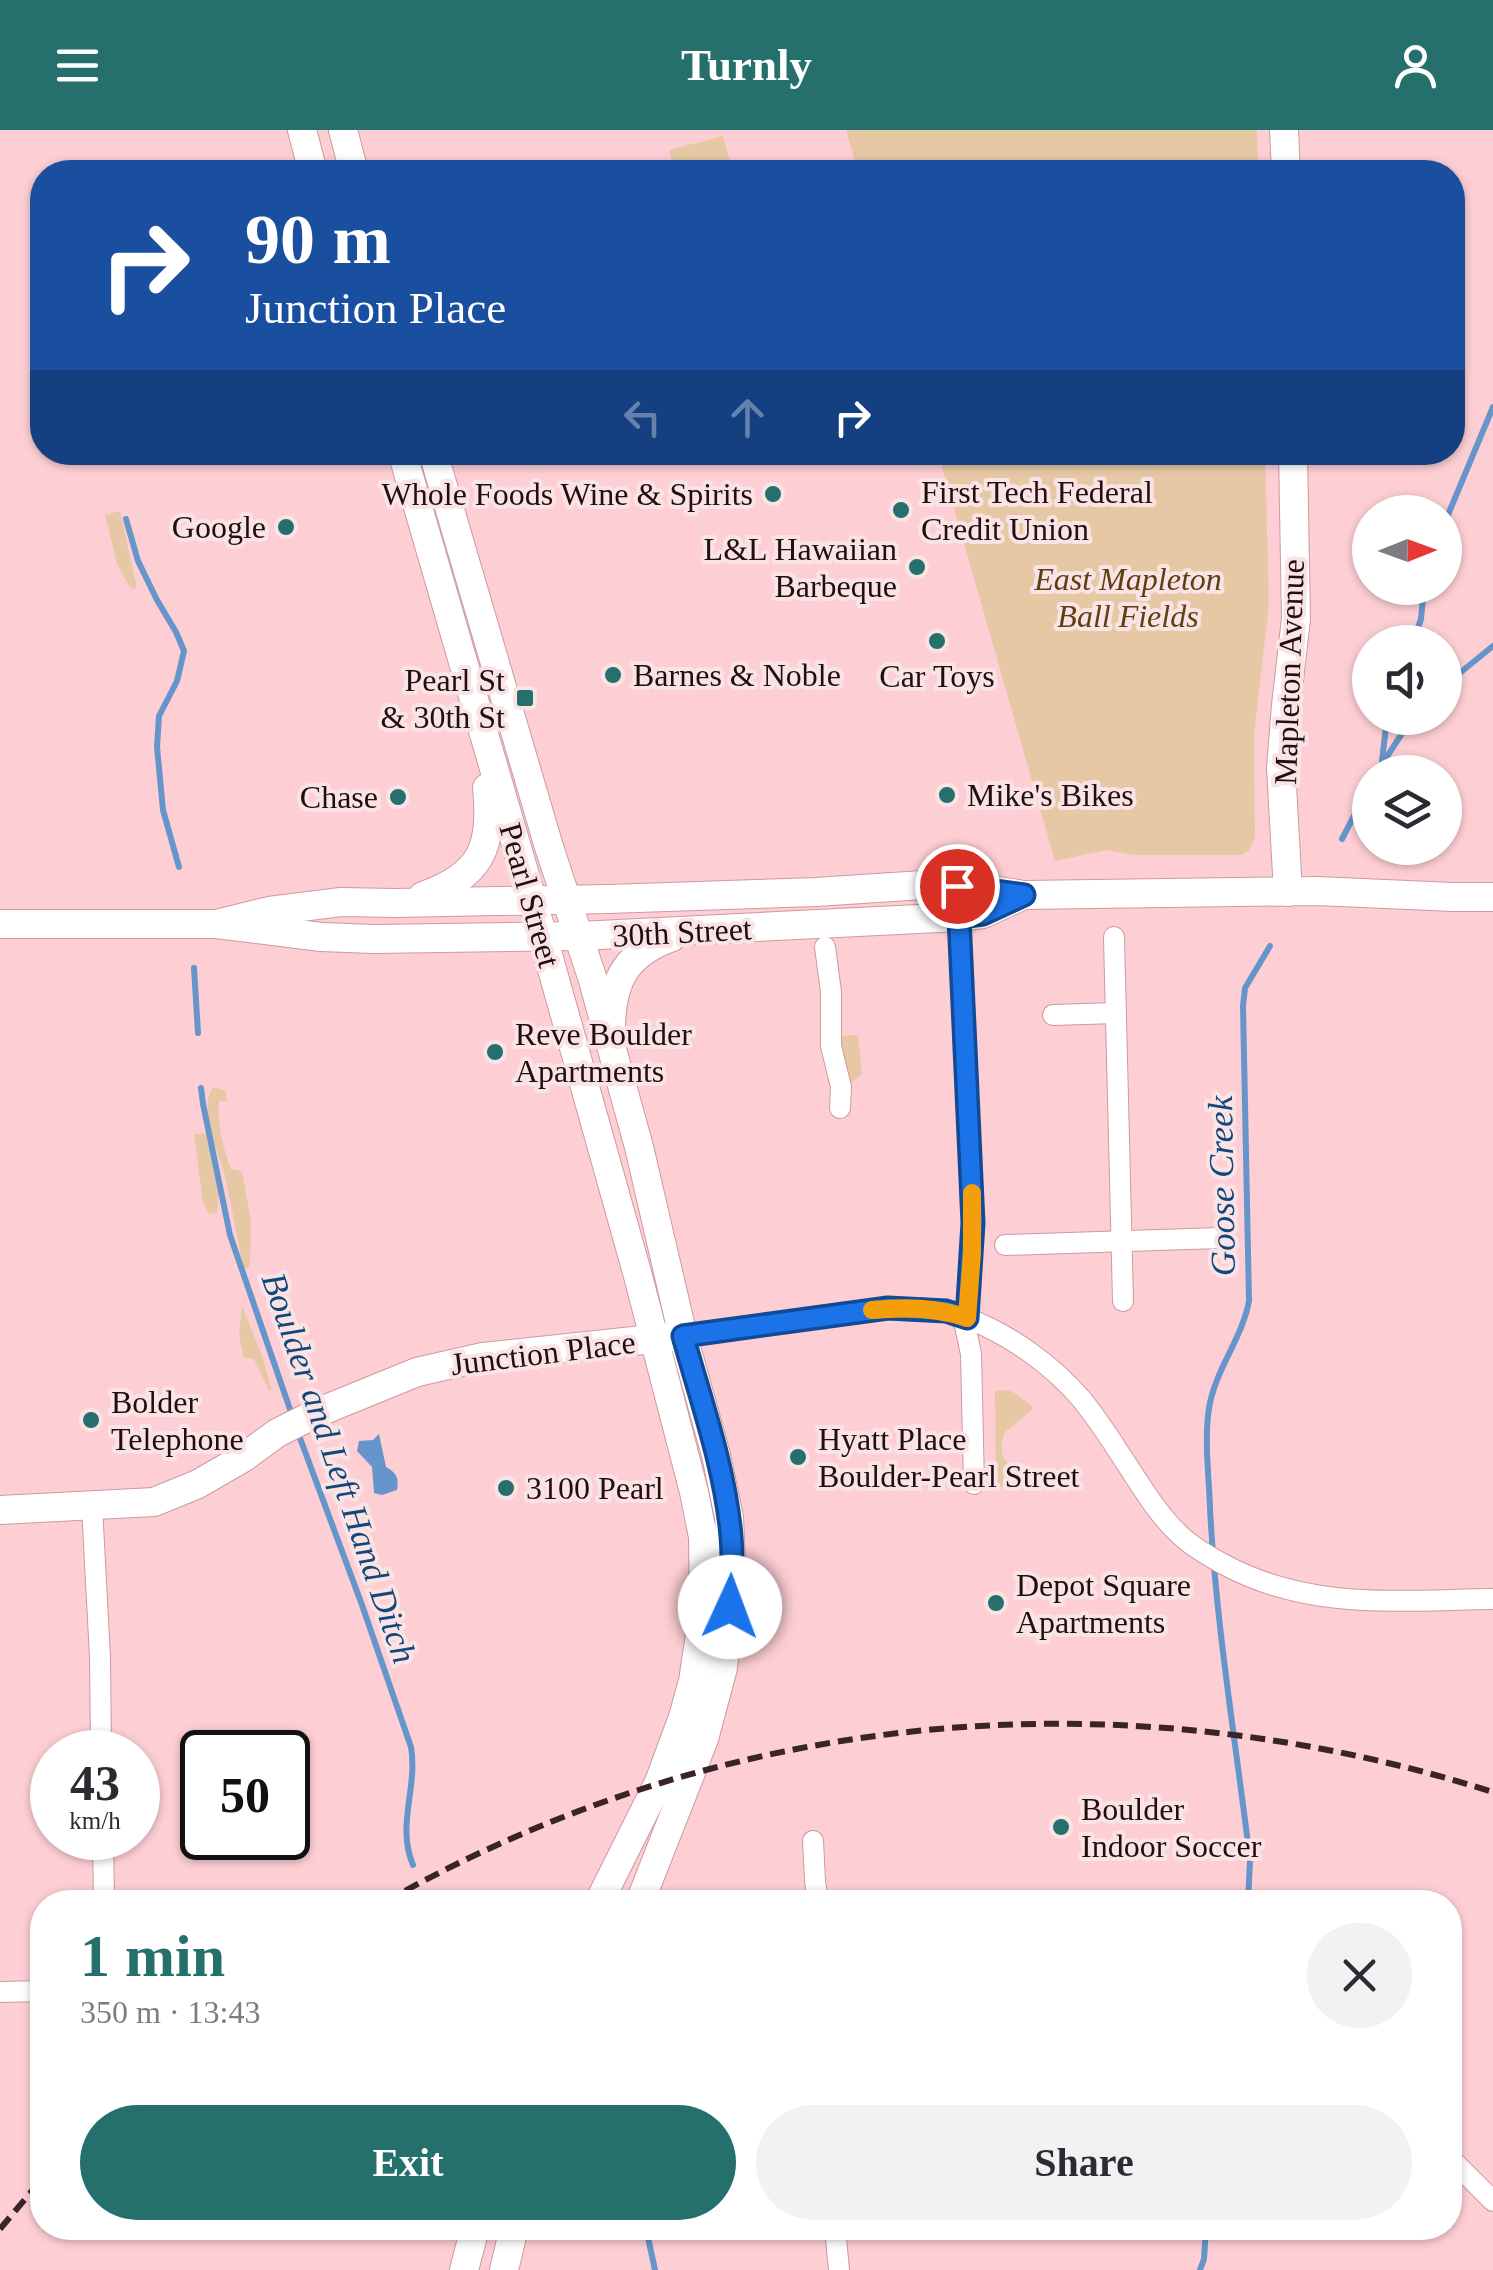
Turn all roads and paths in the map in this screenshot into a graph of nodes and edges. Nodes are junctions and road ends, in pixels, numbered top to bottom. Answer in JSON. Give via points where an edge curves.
{"nodes":[{"id":1,"x":302,"y":130,"type":"edge"},
{"id":2,"x":344,"y":130,"type":"edge"},
{"id":3,"x":1284,"y":130,"type":"edge"},
{"id":4,"x":310,"y":160,"type":"edge"},
{"id":5,"x":351,"y":160,"type":"edge"},
{"id":6,"x":1285,"y":160,"type":"edge"},
{"id":7,"x":406,"y":465,"type":"edge"},
{"id":8,"x":438,"y":465,"type":"edge"},
{"id":9,"x":1292,"y":465,"type":"edge"},
{"id":10,"x":481,"y":726,"type":"junction"},
{"id":11,"x":1288,"y":892,"type":"junction"},
{"id":12,"x":1024,"y":895,"type":"junction"},
{"id":13,"x":1493,"y":896,"type":"edge"},
{"id":14,"x":532,"y":900,"type":"junction"},
{"id":15,"x":566,"y":900,"type":"junction"},
{"id":16,"x":395,"y":904,"type":"junction"},
{"id":17,"x":959,"y":917,"type":"junction"},
{"id":18,"x":0,"y":924,"type":"edge"},
{"id":19,"x":216,"y":924,"type":"junction"},
{"id":20,"x":689,"y":932,"type":"junction"},
{"id":21,"x":580,"y":936,"type":"junction"},
{"id":22,"x":543,"y":937,"type":"junction"},
{"id":23,"x":1114,"y":937,"type":"dead end"},
{"id":24,"x":825,"y":948,"type":"dead end"},
{"id":25,"x":1116,"y":1014,"type":"junction"},
{"id":26,"x":1053,"y":1015,"type":"dead end"},
{"id":27,"x":611,"y":1047,"type":"junction"},
{"id":28,"x":840,"y":1108,"type":"dead end"},
{"id":29,"x":1218,"y":1238,"type":"dead end"},
{"id":30,"x":1120,"y":1241,"type":"junction"},
{"id":31,"x":1005,"y":1245,"type":"dead end"},
{"id":32,"x":1123,"y":1301,"type":"dead end"},
{"id":33,"x":965,"y":1317,"type":"junction"},
{"id":34,"x":683,"y":1336,"type":"junction"},
{"id":35,"x":653,"y":1338,"type":"junction"},
{"id":36,"x":974,"y":1484,"type":"dead end"},
{"id":37,"x":92,"y":1506,"type":"junction"},
{"id":38,"x":0,"y":1510,"type":"edge"},
{"id":39,"x":1493,"y":1598,"type":"edge"},
{"id":40,"x":101,"y":1730,"type":"edge"},
{"id":41,"x":813,"y":1841,"type":"dead end"},
{"id":42,"x":103,"y":1860,"type":"edge"},
{"id":43,"x":104,"y":1890,"type":"edge"},
{"id":44,"x":605,"y":1890,"type":"edge"},
{"id":45,"x":645,"y":1890,"type":"edge"},
{"id":46,"x":816,"y":1890,"type":"edge"},
{"id":47,"x":30,"y":1991,"type":"edge"},
{"id":48,"x":0,"y":1992,"type":"edge"},
{"id":49,"x":1462,"y":2170,"type":"edge"},
{"id":50,"x":1493,"y":2201,"type":"edge"},
{"id":51,"x":471,"y":2240,"type":"edge"},
{"id":52,"x":511,"y":2240,"type":"edge"},
{"id":53,"x":835,"y":2240,"type":"edge"},
{"id":54,"x":464,"y":2270,"type":"edge"},
{"id":55,"x":504,"y":2270,"type":"edge"},
{"id":56,"x":839,"y":2270,"type":"edge"}],
"edges":[{"from":1,"to":4,"type":"main road"},
{"from":2,"to":5,"type":"main road"},
{"from":3,"to":6,"type":"main road"},
{"from":7,"to":10,"type":"main road","name":"Pearl Street"},
{"from":8,"to":15,"type":"main road","name":"Pearl Street"},
{"from":9,"to":11,"type":"main road","name":"Mapleton Avenue","via":[[1296,619],[1282,768]]},
{"from":10,"to":14,"type":"main road","name":"Pearl Street"},
{"from":10,"to":16,"type":"main road","via":[[490,812],[483,852],[456,882]]},
{"from":11,"to":12,"type":"main road","name":"30th Street"},
{"from":11,"to":13,"type":"main road","name":"30th Street"},
{"from":12,"to":15,"type":"main road","name":"30th Street","via":[[923,886]]},
{"from":12,"to":17,"type":"main road","name":"30th Street"},
{"from":14,"to":15,"type":"main road","name":"30th Street"},
{"from":14,"to":16,"type":"main road","name":"30th Street"},
{"from":14,"to":22,"type":"main road","name":"Pearl Street"},
{"from":15,"to":21,"type":"main road","name":"Pearl Street"},
{"from":16,"to":19,"type":"main road","name":"30th Street","via":[[341,902]]},
{"from":17,"to":20,"type":"main road","name":"30th Street"},
{"from":17,"to":33,"type":"street","via":[[973,1223]]},
{"from":18,"to":19,"type":"main road","name":"30th Street"},
{"from":19,"to":22,"type":"main road","name":"30th Street","via":[[353,939]]},
{"from":20,"to":21,"type":"main road","name":"30th Street"},
{"from":20,"to":27,"type":"main road","via":[[646,949],[622,972],[612,1002]]},
{"from":21,"to":22,"type":"main road","name":"30th Street"},
{"from":21,"to":27,"type":"main road","name":"Pearl Street"},
{"from":22,"to":35,"type":"main road","name":"Pearl Street"},
{"from":23,"to":25,"type":"street"},
{"from":24,"to":28,"type":"street"},
{"from":25,"to":26,"type":"street"},
{"from":25,"to":30,"type":"street"},
{"from":27,"to":34,"type":"main road","name":"Pearl Street"},
{"from":29,"to":30,"type":"street"},
{"from":30,"to":31,"type":"street"},
{"from":30,"to":32,"type":"street"},
{"from":33,"to":34,"type":"street","name":"Junction Place","via":[[888,1308]]},
{"from":33,"to":36,"type":"street"},
{"from":33,"to":39,"type":"street","name":"Junction Place","via":[[1024,1349],[1074,1391],[1144,1493],[1187,1542],[1246,1576],[1362,1601]]},
{"from":34,"to":35,"type":"main road","name":"Junction Place"},
{"from":34,"to":45,"type":"main road","name":"Pearl Street","via":[[729,1516],[730,1607],[704,1739]]},
{"from":35,"to":37,"type":"main road","name":"Junction Place","via":[[457,1361],[314,1414],[175,1494]]},
{"from":35,"to":44,"type":"main road","name":"Pearl Street","via":[[698,1510],[704,1608],[693,1681],[672,1749]]},
{"from":37,"to":38,"type":"main road","name":"Junction Place"},
{"from":37,"to":40,"type":"street"},
{"from":41,"to":46,"type":"street"},
{"from":42,"to":43,"type":"street"},
{"from":47,"to":48,"type":"street"},
{"from":49,"to":50,"type":"street"},
{"from":51,"to":54,"type":"main road"},
{"from":52,"to":55,"type":"main road"},
{"from":53,"to":56,"type":"street"}]}
